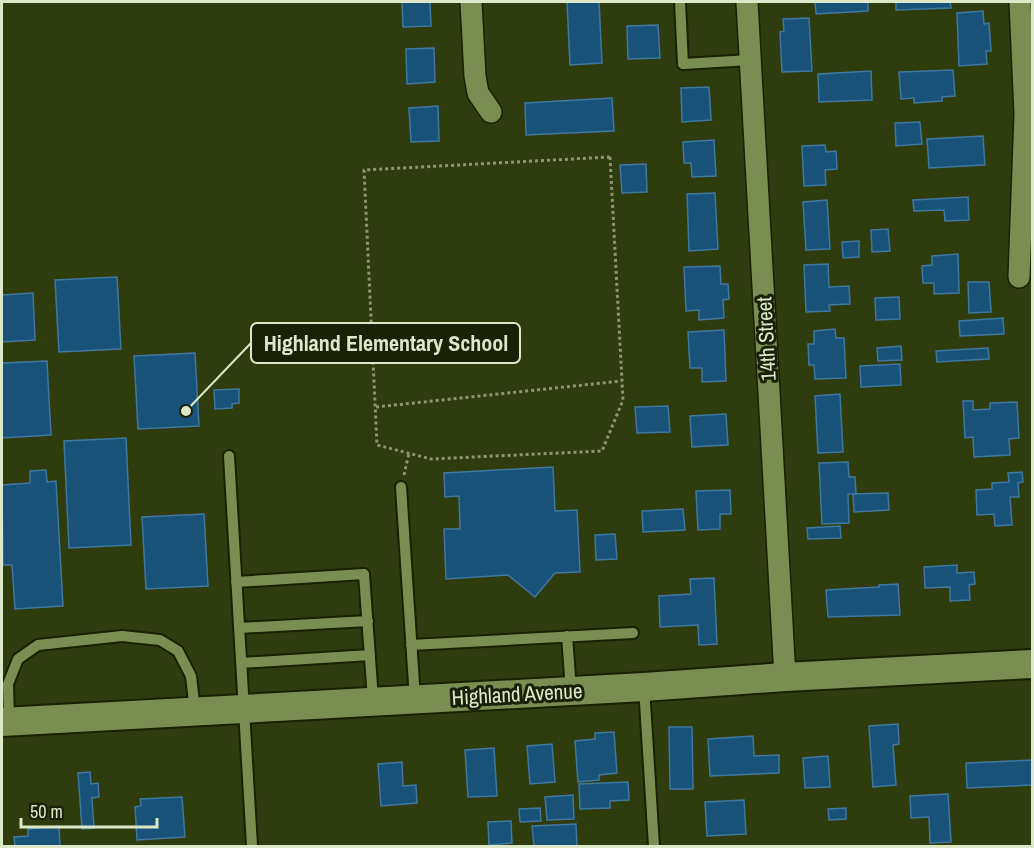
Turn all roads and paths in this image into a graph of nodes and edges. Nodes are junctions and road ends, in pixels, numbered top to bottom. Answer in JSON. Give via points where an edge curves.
{"nodes":[{"id":1,"x":471,"y":2,"type":"edge"},
{"id":2,"x":680,"y":2,"type":"edge"},
{"id":3,"x":747,"y":2,"type":"edge"},
{"id":4,"x":1020,"y":2,"type":"edge"},
{"id":5,"x":750,"y":60,"type":"junction"},
{"id":6,"x":491,"y":112,"type":"dead end"},
{"id":7,"x":1019,"y":277,"type":"dead end"},
{"id":8,"x":621,"y":381,"type":"junction"},
{"id":9,"x":376,"y":407,"type":"junction"},
{"id":10,"x":409,"y":453,"type":"junction"},
{"id":11,"x":229,"y":456,"type":"dead end"},
{"id":12,"x":401,"y":487,"type":"joint"},
{"id":13,"x":236,"y":582,"type":"junction"},
{"id":14,"x":368,"y":621,"type":"junction"},
{"id":15,"x":239,"y":628,"type":"junction"},
{"id":16,"x":633,"y":633,"type":"dead end"},
{"id":17,"x":567,"y":636,"type":"junction"},
{"id":18,"x":411,"y":645,"type":"junction"},
{"id":19,"x":370,"y":656,"type":"junction"},
{"id":20,"x":241,"y":663,"type":"junction"},
{"id":21,"x":1032,"y":664,"type":"edge"},
{"id":22,"x":784,"y":677,"type":"junction"},
{"id":23,"x":644,"y":687,"type":"junction"},
{"id":24,"x":571,"y":691,"type":"junction"},
{"id":25,"x":415,"y":700,"type":"junction"},
{"id":26,"x":373,"y":702,"type":"junction"},
{"id":27,"x":244,"y":709,"type":"junction"},
{"id":28,"x":195,"y":712,"type":"junction"},
{"id":29,"x":5,"y":722,"type":"edge"},
{"id":30,"x":252,"y":846,"type":"edge"},
{"id":31,"x":654,"y":846,"type":"edge"}],
"edges":[{"from":1,"to":6,"type":"street","via":[[478,93]]},
{"from":2,"to":5,"type":"lane","via":[[683,64]]},
{"from":3,"to":5,"type":"street","name":"14th Street"},
{"from":4,"to":7,"type":"street","via":[[1025,114]]},
{"from":5,"to":22,"type":"street","name":"14th Street"},
{"from":8,"to":9,"type":"path"},
{"from":8,"to":9,"type":"path","via":[[610,157],[364,170]]},
{"from":8,"to":10,"type":"path","via":[[622,400],[602,451],[431,459]]},
{"from":9,"to":10,"type":"path","via":[[377,446]]},
{"from":10,"to":12,"type":"path"},
{"from":11,"to":13,"type":"lane"},
{"from":12,"to":18,"type":"lane"},
{"from":13,"to":14,"type":"lane","via":[[364,574]]},
{"from":13,"to":15,"type":"lane"},
{"from":14,"to":15,"type":"lane"},
{"from":14,"to":19,"type":"lane"},
{"from":15,"to":20,"type":"lane"},
{"from":16,"to":17,"type":"lane"},
{"from":17,"to":18,"type":"lane"},
{"from":17,"to":24,"type":"lane"},
{"from":18,"to":25,"type":"lane"},
{"from":19,"to":20,"type":"lane"},
{"from":19,"to":26,"type":"lane"},
{"from":20,"to":27,"type":"lane"},
{"from":21,"to":22,"type":"main road","name":"Highland Avenue"},
{"from":22,"to":23,"type":"main road","name":"Highland Avenue"},
{"from":23,"to":24,"type":"main road","name":"Highland Avenue"},
{"from":23,"to":31,"type":"lane"},
{"from":24,"to":25,"type":"main road","name":"Highland Avenue"},
{"from":25,"to":26,"type":"main road","name":"Highland Avenue"},
{"from":26,"to":27,"type":"main road","name":"Highland Avenue"},
{"from":27,"to":28,"type":"main road","name":"Highland Avenue"},
{"from":27,"to":30,"type":"lane"},
{"from":28,"to":29,"type":"main road","name":"Highland Avenue"},
{"from":28,"to":29,"type":"lane","via":[[191,676],[178,651],[160,640],[122,636],[38,645],[18,659],[8,684]]}]}
